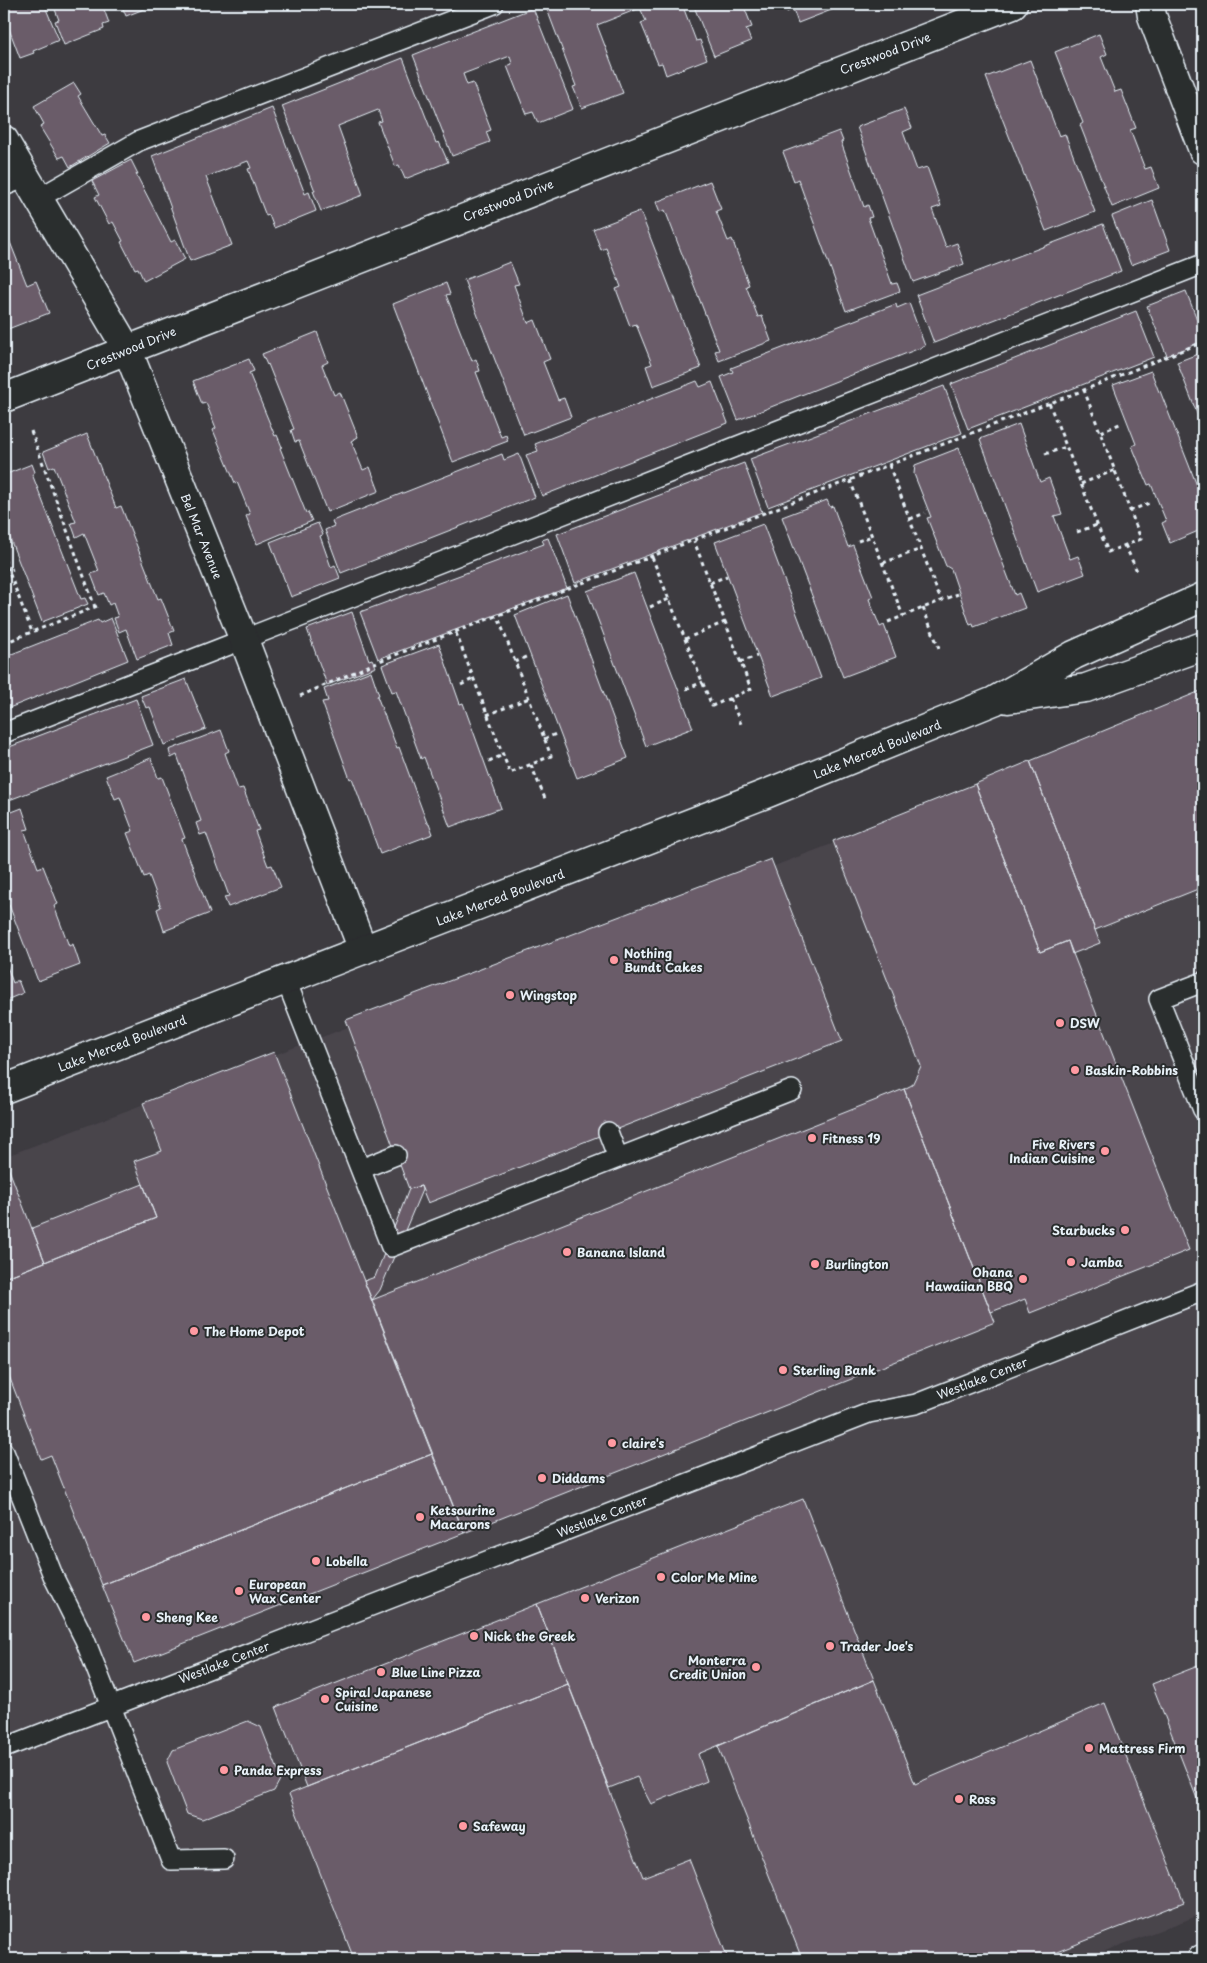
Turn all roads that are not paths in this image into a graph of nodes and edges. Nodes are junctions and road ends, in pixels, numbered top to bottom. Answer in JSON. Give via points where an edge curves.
{"nodes":[{"id":1,"x":494,"y":4,"type":"edge"},
{"id":2,"x":1013,"y":4,"type":"edge"},
{"id":3,"x":1150,"y":4,"type":"edge"},
{"id":4,"x":4,"y":140,"type":"edge"},
{"id":5,"x":1203,"y":150,"type":"edge"},
{"id":6,"x":23,"y":187,"type":"edge"},
{"id":7,"x":1203,"y":264,"type":"edge"},
{"id":8,"x":127,"y":349,"type":"junction"},
{"id":9,"x":4,"y":398,"type":"edge"},
{"id":10,"x":1203,"y":597,"type":"edge"},
{"id":11,"x":244,"y":640,"type":"junction"},
{"id":12,"x":1203,"y":646,"type":"edge"},
{"id":13,"x":994,"y":701,"type":"junction"},
{"id":14,"x":4,"y":733,"type":"edge"},
{"id":15,"x":363,"y":950,"type":"junction"},
{"id":16,"x":286,"y":980,"type":"junction"},
{"id":17,"x":1203,"y":982,"type":"edge"},
{"id":18,"x":4,"y":1089,"type":"edge"},
{"id":19,"x":792,"y":1090,"type":"dead end"},
{"id":20,"x":1203,"y":1110,"type":"edge"},
{"id":21,"x":608,"y":1132,"type":"dead end"},
{"id":22,"x":396,"y":1155,"type":"dead end"},
{"id":23,"x":618,"y":1158,"type":"junction"},
{"id":24,"x":361,"y":1169,"type":"junction"},
{"id":25,"x":1203,"y":1291,"type":"edge"},
{"id":26,"x":4,"y":1452,"type":"edge"},
{"id":27,"x":110,"y":1706,"type":"junction"},
{"id":28,"x":4,"y":1748,"type":"edge"},
{"id":29,"x":224,"y":1859,"type":"dead end"}],
"edges":[{"from":1,"to":6,"type":"lane"},
{"from":2,"to":8,"type":"street","name":"Crestwood Drive"},
{"from":3,"to":5,"type":"street"},
{"from":4,"to":6,"type":"street","name":"Bel Mar Avenue"},
{"from":6,"to":8,"type":"street","name":"Bel Mar Avenue"},
{"from":7,"to":11,"type":"lane"},
{"from":8,"to":9,"type":"street","name":"Crestwood Drive"},
{"from":8,"to":11,"type":"street","name":"Bel Mar Avenue"},
{"from":10,"to":13,"type":"street","name":"Lake Merced Boulevard","via":[[1074,655]]},
{"from":11,"to":14,"type":"lane"},
{"from":11,"to":15,"type":"street","name":"Bel Mar Avenue"},
{"from":12,"to":13,"type":"street","name":"Lake Merced Boulevard","via":[[1086,688]]},
{"from":13,"to":15,"type":"street","name":"Lake Merced Boulevard","via":[[768,793]]},
{"from":15,"to":16,"type":"street","name":"Lake Merced Boulevard"},
{"from":16,"to":18,"type":"street","name":"Lake Merced Boulevard"},
{"from":16,"to":24,"type":"lane"},
{"from":17,"to":20,"type":"lane","via":[[1159,999]]},
{"from":19,"to":23,"type":"lane"},
{"from":21,"to":23,"type":"lane"},
{"from":22,"to":24,"type":"lane"},
{"from":23,"to":24,"type":"lane","via":[[391,1247]]},
{"from":25,"to":27,"type":"lane","name":"Westlake Center","via":[[916,1404],[869,1412]]},
{"from":26,"to":27,"type":"lane","via":[[54,1578],[86,1640]]},
{"from":27,"to":28,"type":"lane","name":"Westlake Center"},
{"from":27,"to":29,"type":"lane","via":[[171,1860]]}]}
